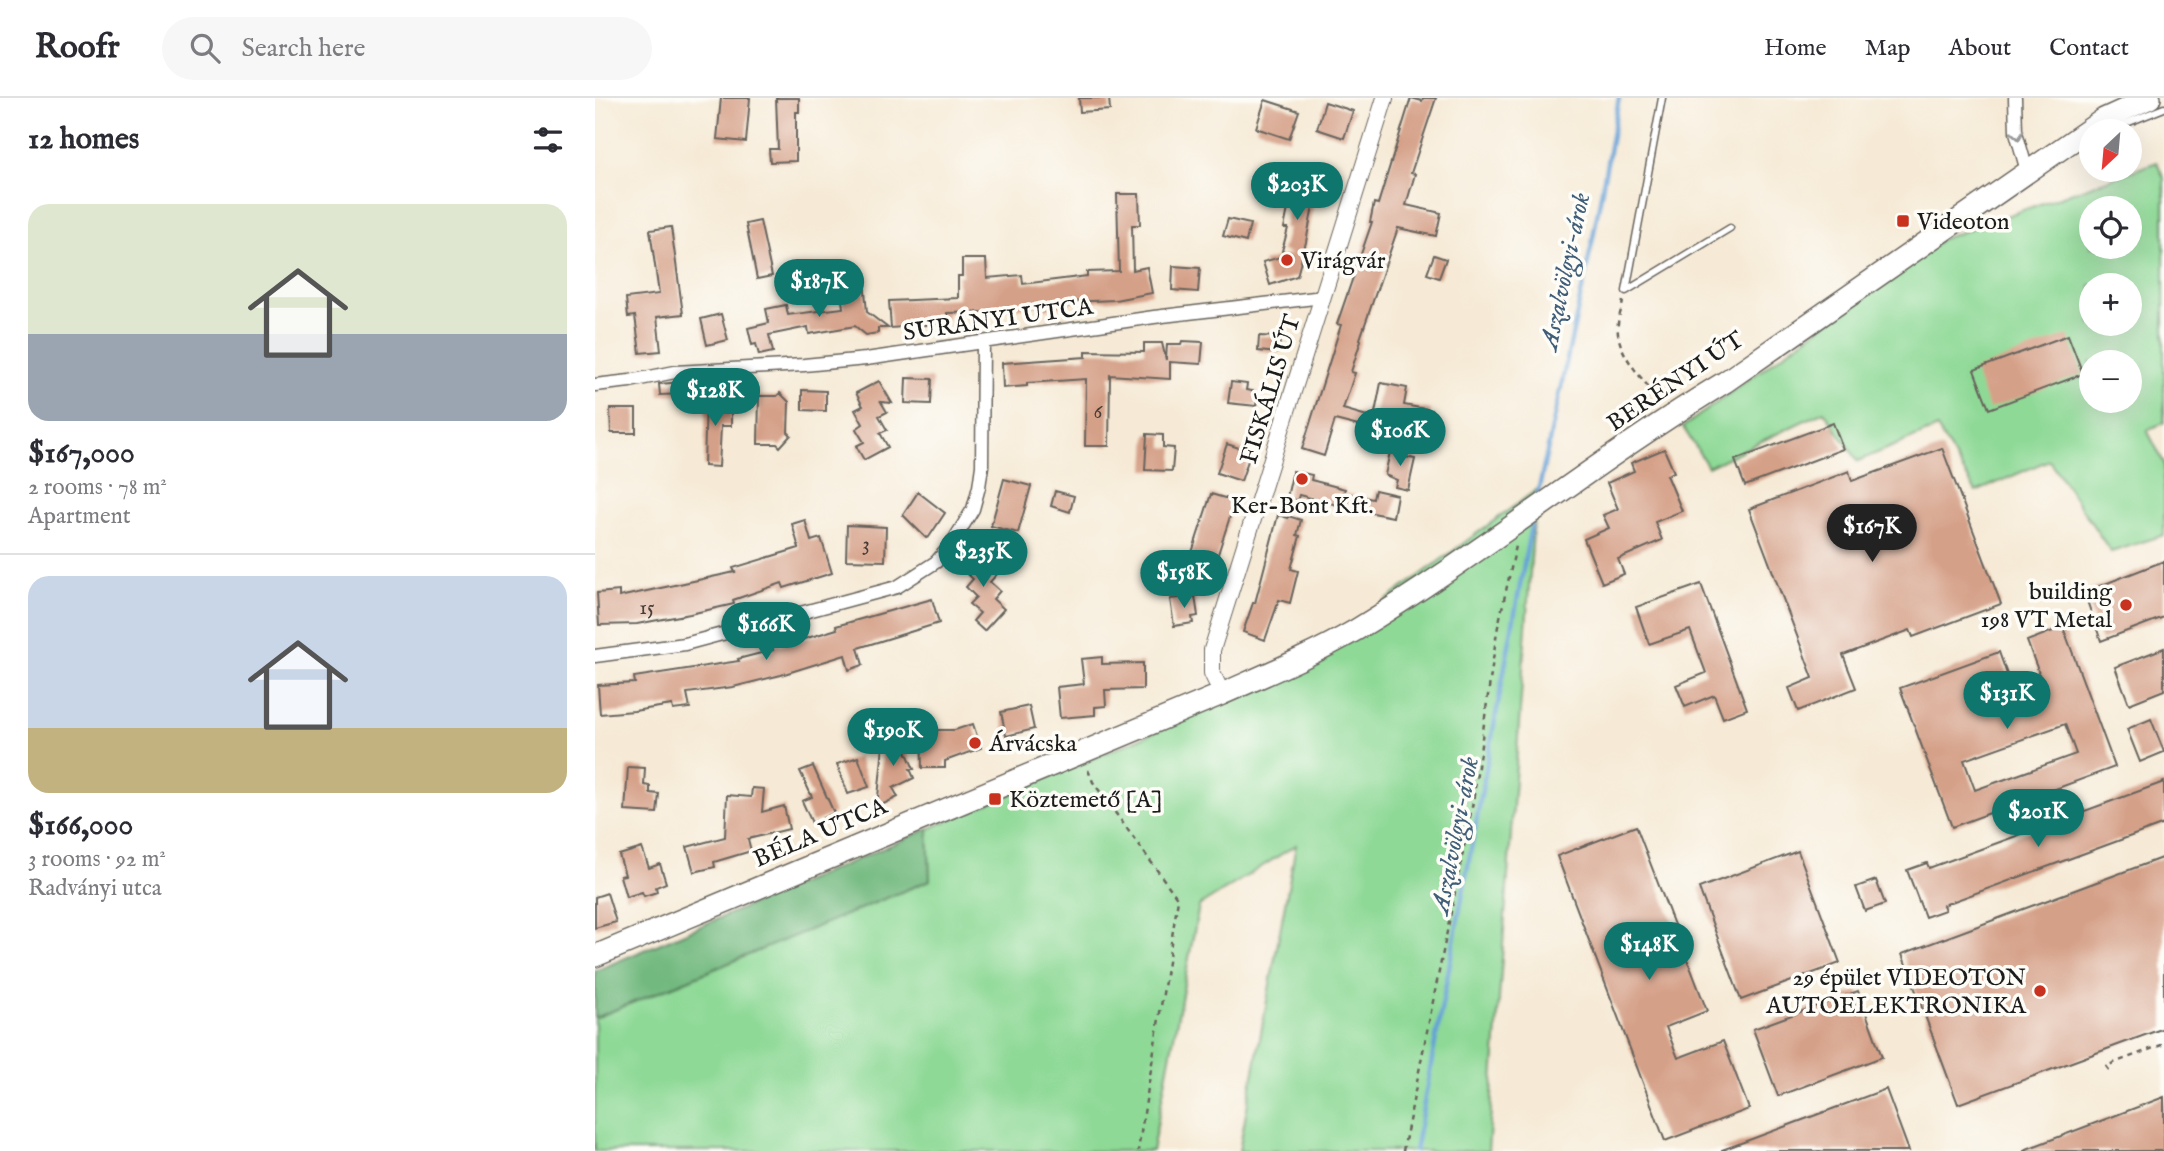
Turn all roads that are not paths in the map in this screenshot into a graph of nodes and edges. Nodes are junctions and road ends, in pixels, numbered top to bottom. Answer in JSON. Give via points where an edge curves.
{"nodes":[{"id":1,"x":1385,"y":98,"type":"edge"},
{"id":2,"x":1662,"y":98,"type":"edge"},
{"id":3,"x":2015,"y":98,"type":"edge"},
{"id":4,"x":2150,"y":98,"type":"edge"},
{"id":5,"x":2164,"y":108,"type":"edge"},
{"id":6,"x":2137,"y":119,"type":"edge"},
{"id":7,"x":2066,"y":154,"type":"dead end"},
{"id":8,"x":2027,"y":171,"type":"junction"},
{"id":9,"x":1730,"y":228,"type":"dead end"},
{"id":10,"x":1323,"y":297,"type":"junction"},
{"id":11,"x":983,"y":343,"type":"junction"},
{"id":12,"x":595,"y":386,"type":"edge"},
{"id":13,"x":595,"y":656,"type":"edge"},
{"id":14,"x":1222,"y":694,"type":"junction"},
{"id":15,"x":595,"y":956,"type":"edge"}],
"edges":[{"from":1,"to":10,"type":"street","name":"FISKÁLIS ÚT"},
{"from":2,"to":9,"type":"lane","via":[[1626,291]]},
{"from":3,"to":8,"type":"street","one_way":true,"via":[[2016,132]]},
{"from":4,"to":8,"type":"main road","name":"BERÉNYI ÚT","via":[[2103,120]]},
{"from":5,"to":6,"type":"lane"},
{"from":7,"to":8,"type":"lane"},
{"from":8,"to":14,"type":"main road","name":"BERÉNYI ÚT","via":[[1426,585],[1353,632]]},
{"from":10,"to":11,"type":"street","name":"SURÁNYI UTCA"},
{"from":10,"to":14,"type":"street","name":"FISKÁLIS ÚT","via":[[1212,650],[1212,673]]},
{"from":11,"to":12,"type":"street","name":"SURÁNYI UTCA","via":[[804,365],[675,372]]},
{"from":11,"to":13,"type":"street","via":[[979,487],[972,509],[936,562],[897,587],[685,644]]},
{"from":14,"to":15,"type":"main road","name":"BÉLA UTCA"}]}
